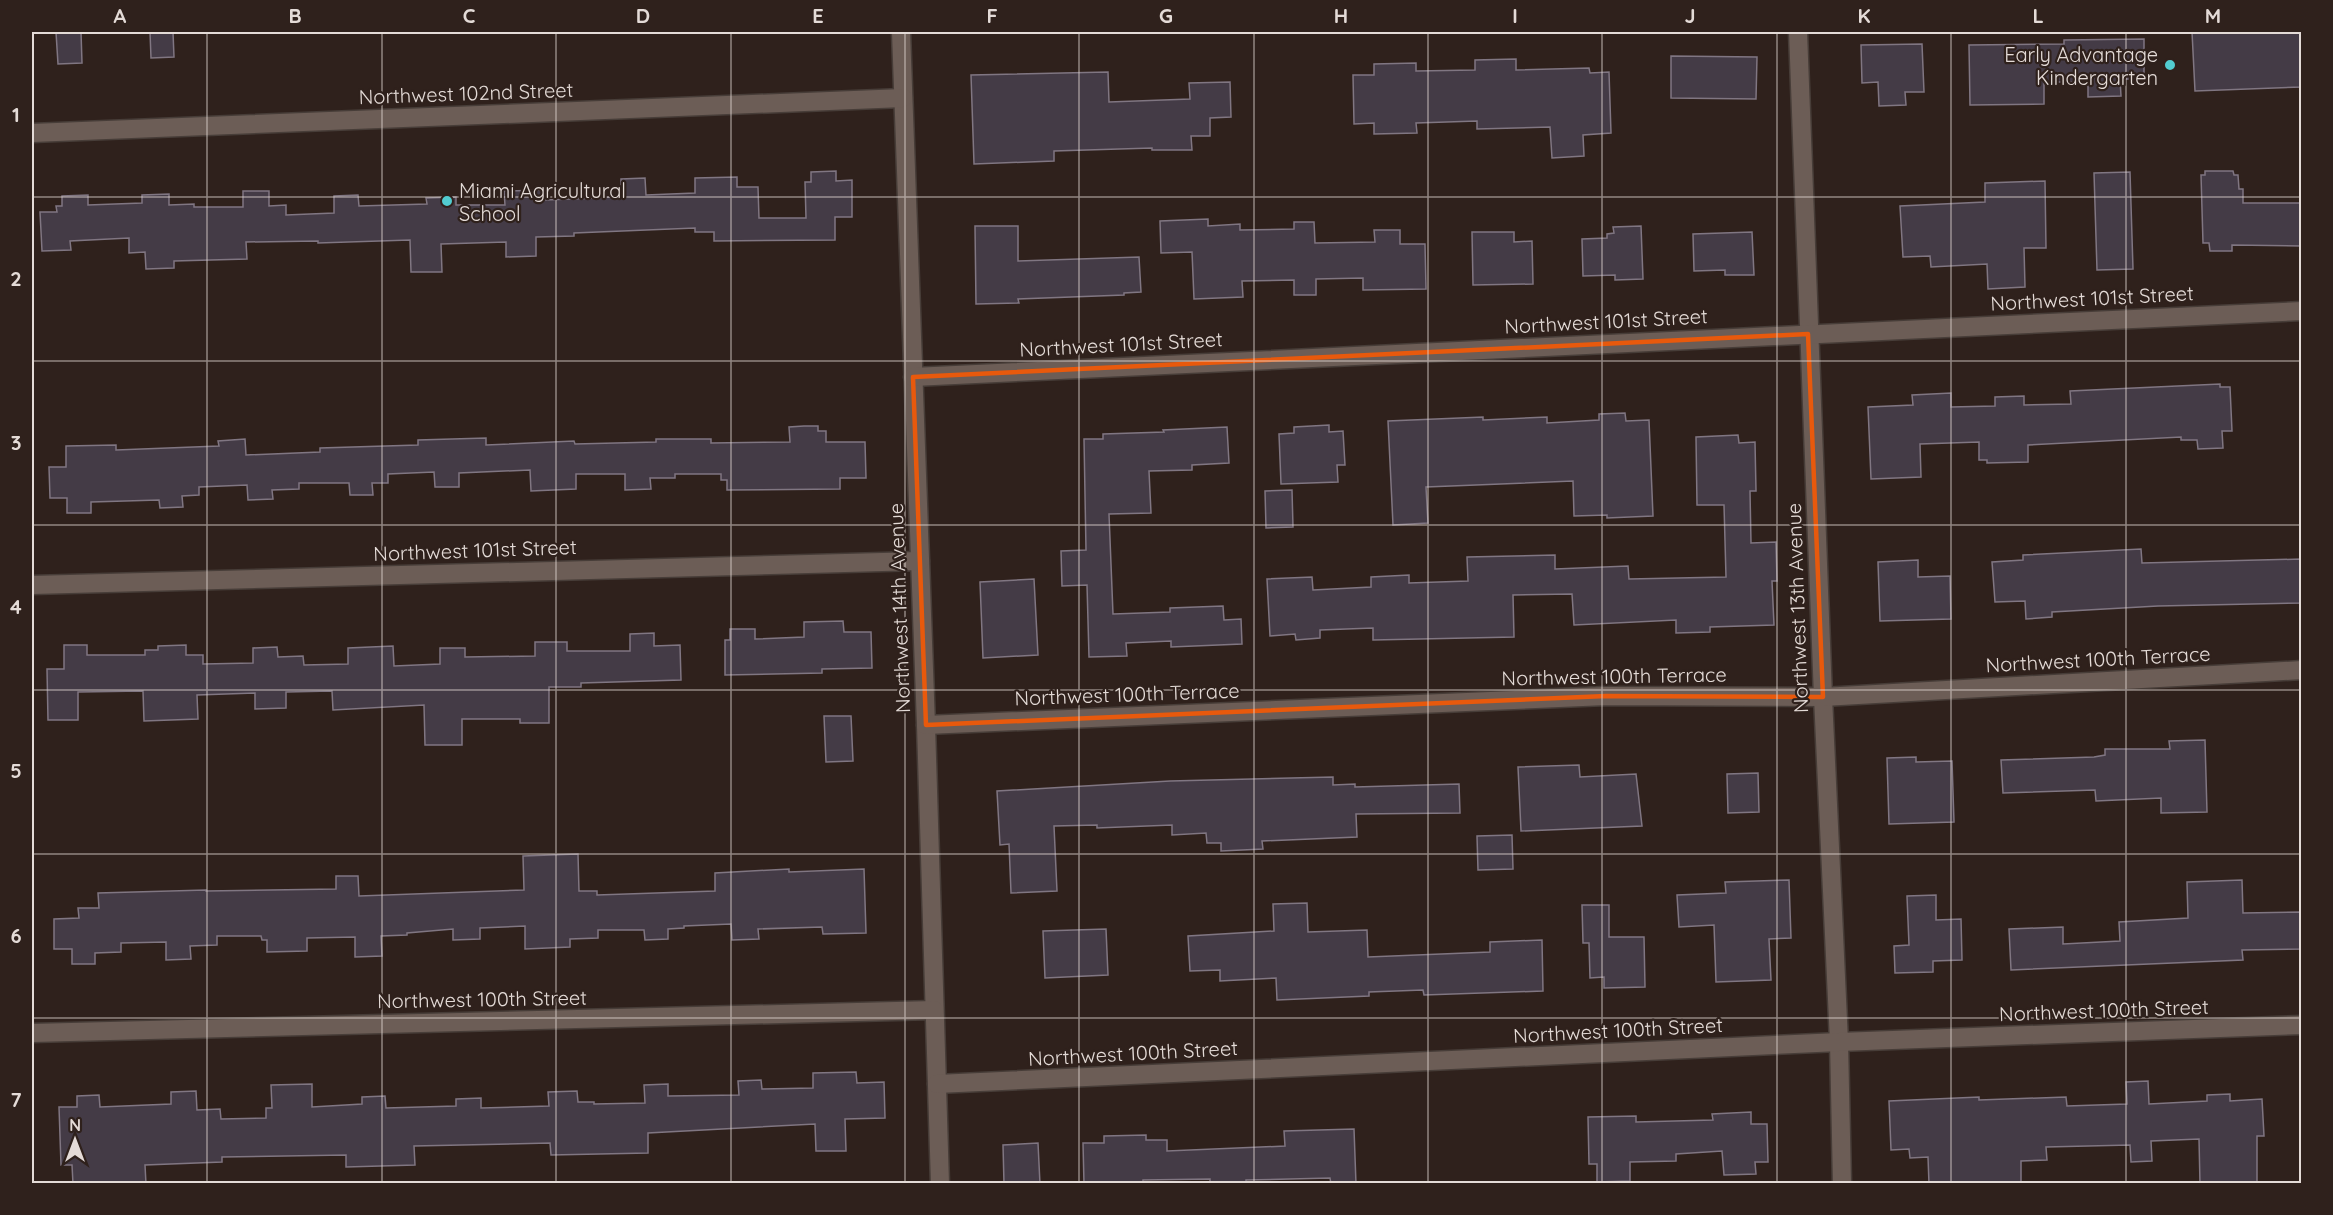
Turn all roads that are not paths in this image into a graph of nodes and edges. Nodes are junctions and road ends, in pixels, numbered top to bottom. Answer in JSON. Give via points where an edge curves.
{"nodes":[{"id":1,"x":901,"y":32,"type":"edge"},
{"id":2,"x":1798,"y":32,"type":"edge"},
{"id":3,"x":903,"y":98,"type":"junction"},
{"id":4,"x":32,"y":133,"type":"edge"},
{"id":5,"x":2301,"y":311,"type":"edge"},
{"id":6,"x":1808,"y":334,"type":"junction"},
{"id":7,"x":914,"y":377,"type":"junction"},
{"id":8,"x":920,"y":561,"type":"junction"},
{"id":9,"x":32,"y":585,"type":"edge"},
{"id":10,"x":2301,"y":670,"type":"edge"},
{"id":11,"x":1823,"y":697,"type":"junction"},
{"id":12,"x":926,"y":725,"type":"junction"},
{"id":13,"x":934,"y":1010,"type":"junction"},
{"id":14,"x":2301,"y":1025,"type":"edge"},
{"id":15,"x":32,"y":1033,"type":"edge"},
{"id":16,"x":1839,"y":1042,"type":"junction"},
{"id":17,"x":937,"y":1084,"type":"junction"},
{"id":18,"x":940,"y":1184,"type":"edge"},
{"id":19,"x":1842,"y":1184,"type":"edge"}],
"edges":[{"from":1,"to":3,"type":"street","name":"Northwest 14th Avenue"},
{"from":2,"to":6,"type":"street","name":"Northwest 13th Avenue"},
{"from":3,"to":4,"type":"street","name":"Northwest 102nd Street"},
{"from":3,"to":7,"type":"street","name":"Northwest 14th Avenue"},
{"from":5,"to":6,"type":"street","name":"Northwest 101st Street"},
{"from":6,"to":7,"type":"street","name":"Northwest 101st Street"},
{"from":6,"to":11,"type":"street","name":"Northwest 13th Avenue"},
{"from":7,"to":8,"type":"street","name":"Northwest 14th Avenue"},
{"from":8,"to":9,"type":"street","name":"Northwest 101st Street"},
{"from":8,"to":12,"type":"street","name":"Northwest 14th Avenue"},
{"from":10,"to":11,"type":"street","name":"Northwest 100th Terrace"},
{"from":11,"to":12,"type":"street","name":"Northwest 100th Terrace","via":[[1606,696]]},
{"from":11,"to":16,"type":"street","name":"Northwest 13th Avenue"},
{"from":12,"to":13,"type":"street","name":"Northwest 14th Avenue"},
{"from":13,"to":15,"type":"street","name":"Northwest 100th Street"},
{"from":13,"to":17,"type":"street","name":"Northwest 14th Avenue"},
{"from":14,"to":16,"type":"street","name":"Northwest 100th Street"},
{"from":16,"to":17,"type":"street","name":"Northwest 100th Street"},
{"from":16,"to":19,"type":"street","name":"Northwest 13th Avenue"},
{"from":17,"to":18,"type":"street","name":"Northwest 14th Avenue"}]}
